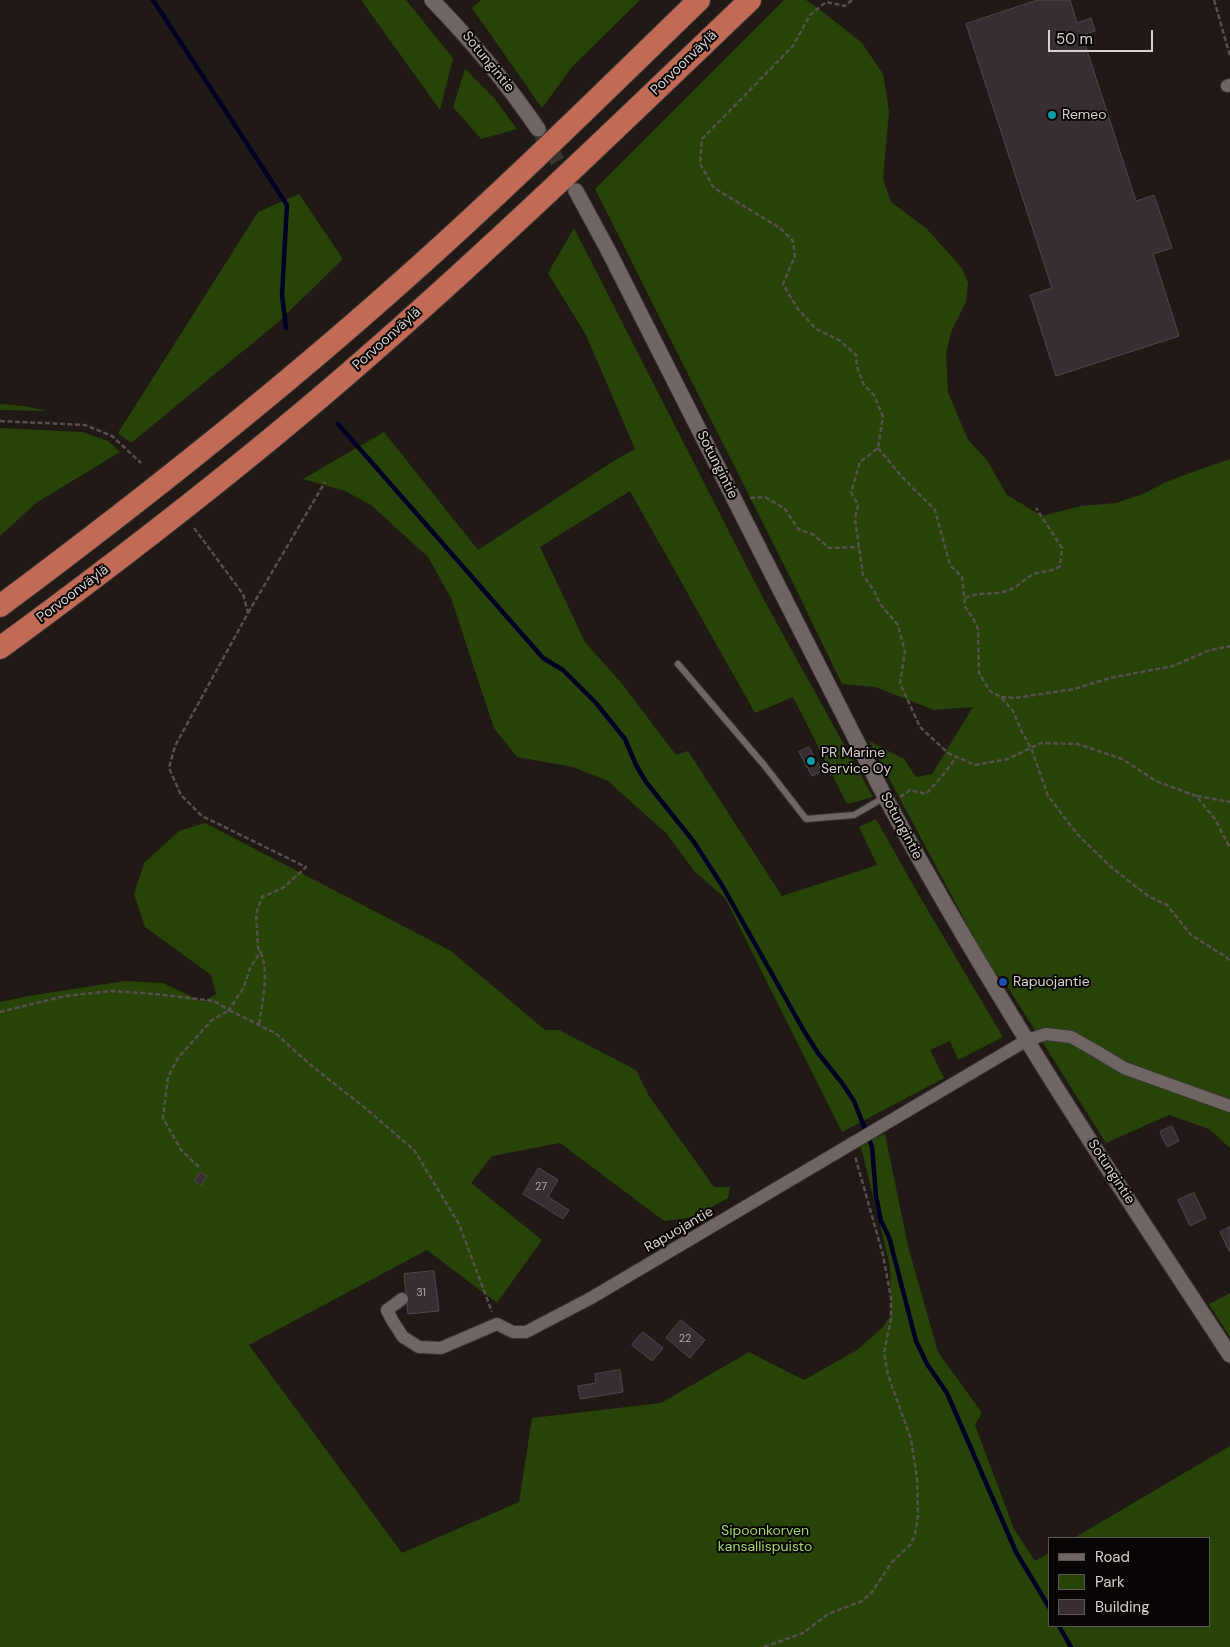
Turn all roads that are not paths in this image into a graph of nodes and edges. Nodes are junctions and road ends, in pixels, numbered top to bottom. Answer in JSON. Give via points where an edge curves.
{"nodes":[{"id":1,"x":432,"y":0,"type":"edge"},
{"id":2,"x":700,"y":0,"type":"edge"},
{"id":3,"x":750,"y":0,"type":"edge"},
{"id":4,"x":538,"y":129,"type":"tunnel mouth"},
{"id":5,"x":576,"y":191,"type":"tunnel mouth"},
{"id":6,"x":0,"y":606,"type":"edge"},
{"id":7,"x":0,"y":648,"type":"edge"},
{"id":8,"x":678,"y":664,"type":"dead end"},
{"id":9,"x":892,"y":797,"type":"junction"},
{"id":10,"x":1026,"y":1040,"type":"junction"},
{"id":11,"x":1230,"y":1106,"type":"edge"},
{"id":12,"x":402,"y":1299,"type":"dead end"},
{"id":13,"x":1230,"y":1355,"type":"edge"}],
"edges":[{"from":1,"to":4,"type":"street","name":"Sotungintie","via":[[494,69]]},
{"from":2,"to":6,"type":"highway","via":[[529,164],[329,345],[157,486]]},
{"from":3,"to":7,"type":"highway","name":"Porvoonväylä","via":[[550,190],[285,428]]},
{"from":5,"to":9,"type":"street","name":"Sotungintie"},
{"from":8,"to":9,"type":"lane","via":[[764,764],[806,819],[854,815]]},
{"from":9,"to":10,"type":"street","name":"Sotungintie","via":[[966,941]]},
{"from":10,"to":11,"type":"street","name":"Rapuojantie","via":[[1046,1034],[1071,1037],[1124,1068]]},
{"from":10,"to":12,"type":"street","name":"Rapuojantie","via":[[725,1221],[526,1332],[513,1332],[497,1324],[441,1348],[419,1347],[403,1336],[387,1310]]},
{"from":10,"to":13,"type":"street","name":"Sotungintie"}]}
